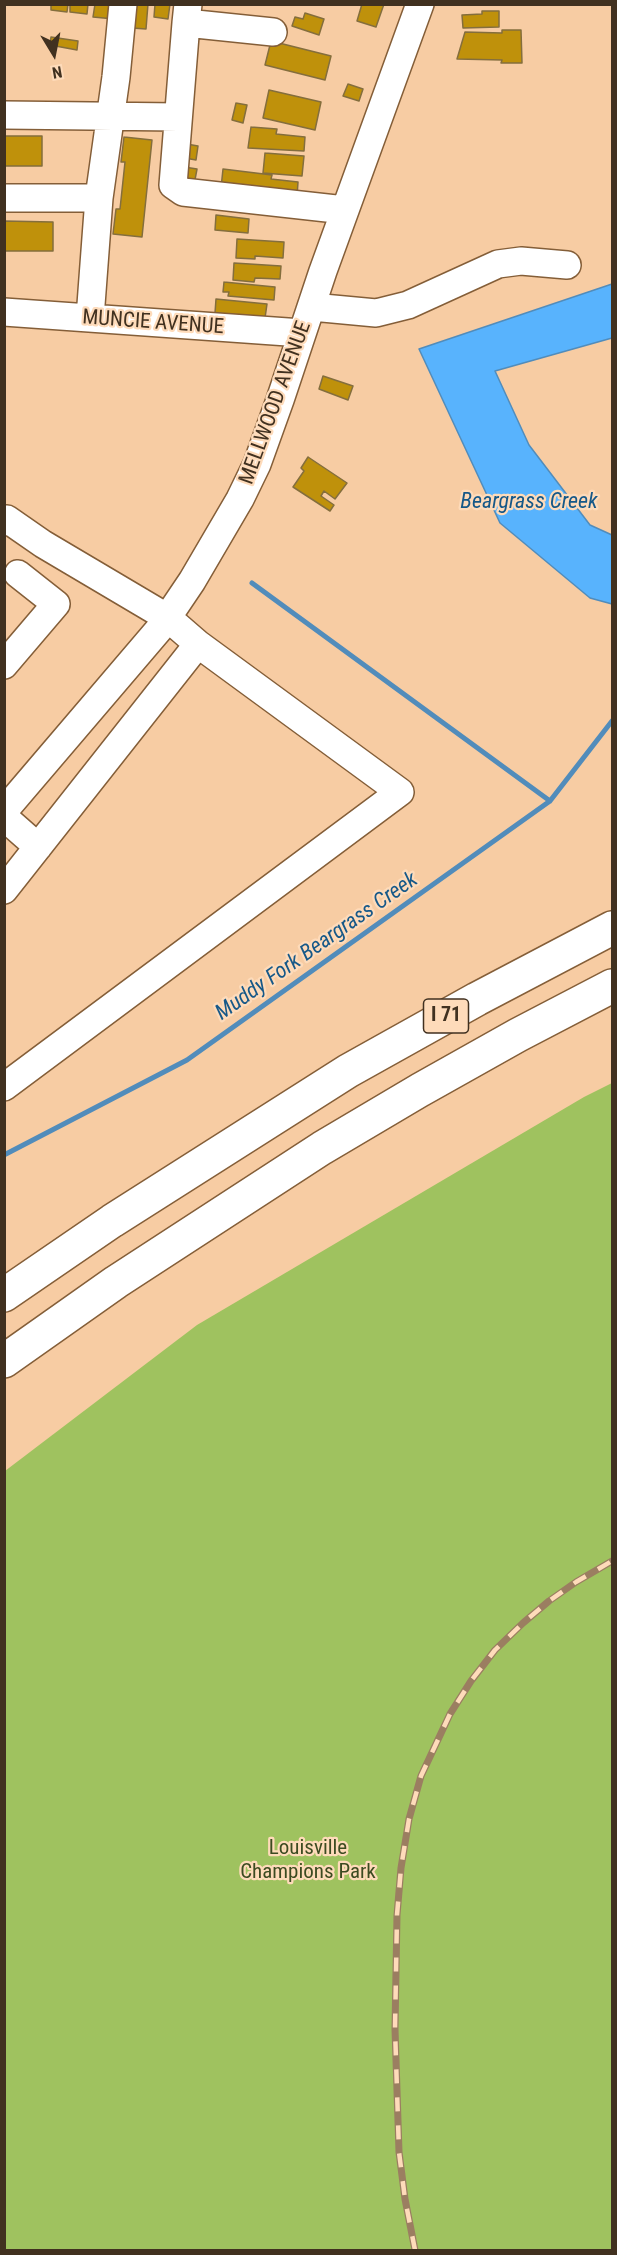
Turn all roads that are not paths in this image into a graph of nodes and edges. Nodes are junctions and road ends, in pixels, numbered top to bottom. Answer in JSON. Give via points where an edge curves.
{"nodes":[{"id":1,"x":123,"y":4,"type":"edge"},
{"id":2,"x":420,"y":4,"type":"edge"},
{"id":3,"x":187,"y":14,"type":"edge"},
{"id":4,"x":273,"y":32,"type":"dead end"},
{"id":5,"x":4,"y":115,"type":"edge"},
{"id":6,"x":110,"y":115,"type":"junction"},
{"id":7,"x":178,"y":117,"type":"junction"},
{"id":8,"x":4,"y":198,"type":"edge"},
{"id":9,"x":99,"y":198,"type":"junction"},
{"id":10,"x":345,"y":210,"type":"junction"},
{"id":11,"x":567,"y":264,"type":"dead end"},
{"id":12,"x":312,"y":307,"type":"junction"},
{"id":13,"x":4,"y":312,"type":"edge"},
{"id":14,"x":90,"y":318,"type":"junction"},
{"id":15,"x":302,"y":333,"type":"junction"},
{"id":16,"x":4,"y":522,"type":"edge"},
{"id":17,"x":43,"y":544,"type":"junction"},
{"id":18,"x":11,"y":583,"type":"edge"},
{"id":19,"x":168,"y":618,"type":"junction"},
{"id":20,"x":198,"y":644,"type":"junction"},
{"id":21,"x":4,"y":665,"type":"edge"},
{"id":22,"x":4,"y":812,"type":"edge"},
{"id":23,"x":4,"y":817,"type":"edge"},
{"id":24,"x":38,"y":847,"type":"junction"},
{"id":25,"x":4,"y":890,"type":"edge"},
{"id":26,"x":612,"y":928,"type":"edge"},
{"id":27,"x":612,"y":986,"type":"edge"},
{"id":28,"x":4,"y":1088,"type":"edge"},
{"id":29,"x":4,"y":1295,"type":"edge"},
{"id":30,"x":4,"y":1361,"type":"edge"}],
"edges":[{"from":1,"to":6,"type":"street"},
{"from":2,"to":10,"type":"street","name":"MELLWOOD AVENUE"},
{"from":3,"to":4,"type":"street"},
{"from":3,"to":7,"type":"street"},
{"from":5,"to":6,"type":"street"},
{"from":6,"to":7,"type":"street"},
{"from":6,"to":9,"type":"street"},
{"from":7,"to":10,"type":"street","via":[[173,185],[183,192]]},
{"from":8,"to":9,"type":"street"},
{"from":9,"to":14,"type":"street"},
{"from":10,"to":12,"type":"street","name":"MELLWOOD AVENUE"},
{"from":11,"to":12,"type":"street","via":[[498,264],[408,305],[376,313]]},
{"from":12,"to":15,"type":"street","name":"MELLWOOD AVENUE"},
{"from":13,"to":14,"type":"street","name":"MUNCIE AVENUE"},
{"from":14,"to":15,"type":"street","name":"MUNCIE AVENUE"},
{"from":15,"to":19,"type":"street","name":"MELLWOOD AVENUE","via":[[257,464]]},
{"from":16,"to":17,"type":"street","via":[[7,519]]},
{"from":17,"to":18,"type":"street"},
{"from":17,"to":19,"type":"street"},
{"from":18,"to":21,"type":"street","via":[[56,604]]},
{"from":19,"to":20,"type":"street"},
{"from":19,"to":22,"type":"street","name":"MELLWOOD AVENUE"},
{"from":20,"to":24,"type":"street"},
{"from":20,"to":28,"type":"street","via":[[400,792]]},
{"from":23,"to":24,"type":"street"},
{"from":24,"to":25,"type":"street"},
{"from":26,"to":29,"type":"highway","number":"I 71","via":[[348,1071]]},
{"from":27,"to":30,"type":"highway","number":"I 71","via":[[449,1073],[322,1148],[116,1282]]}]}
